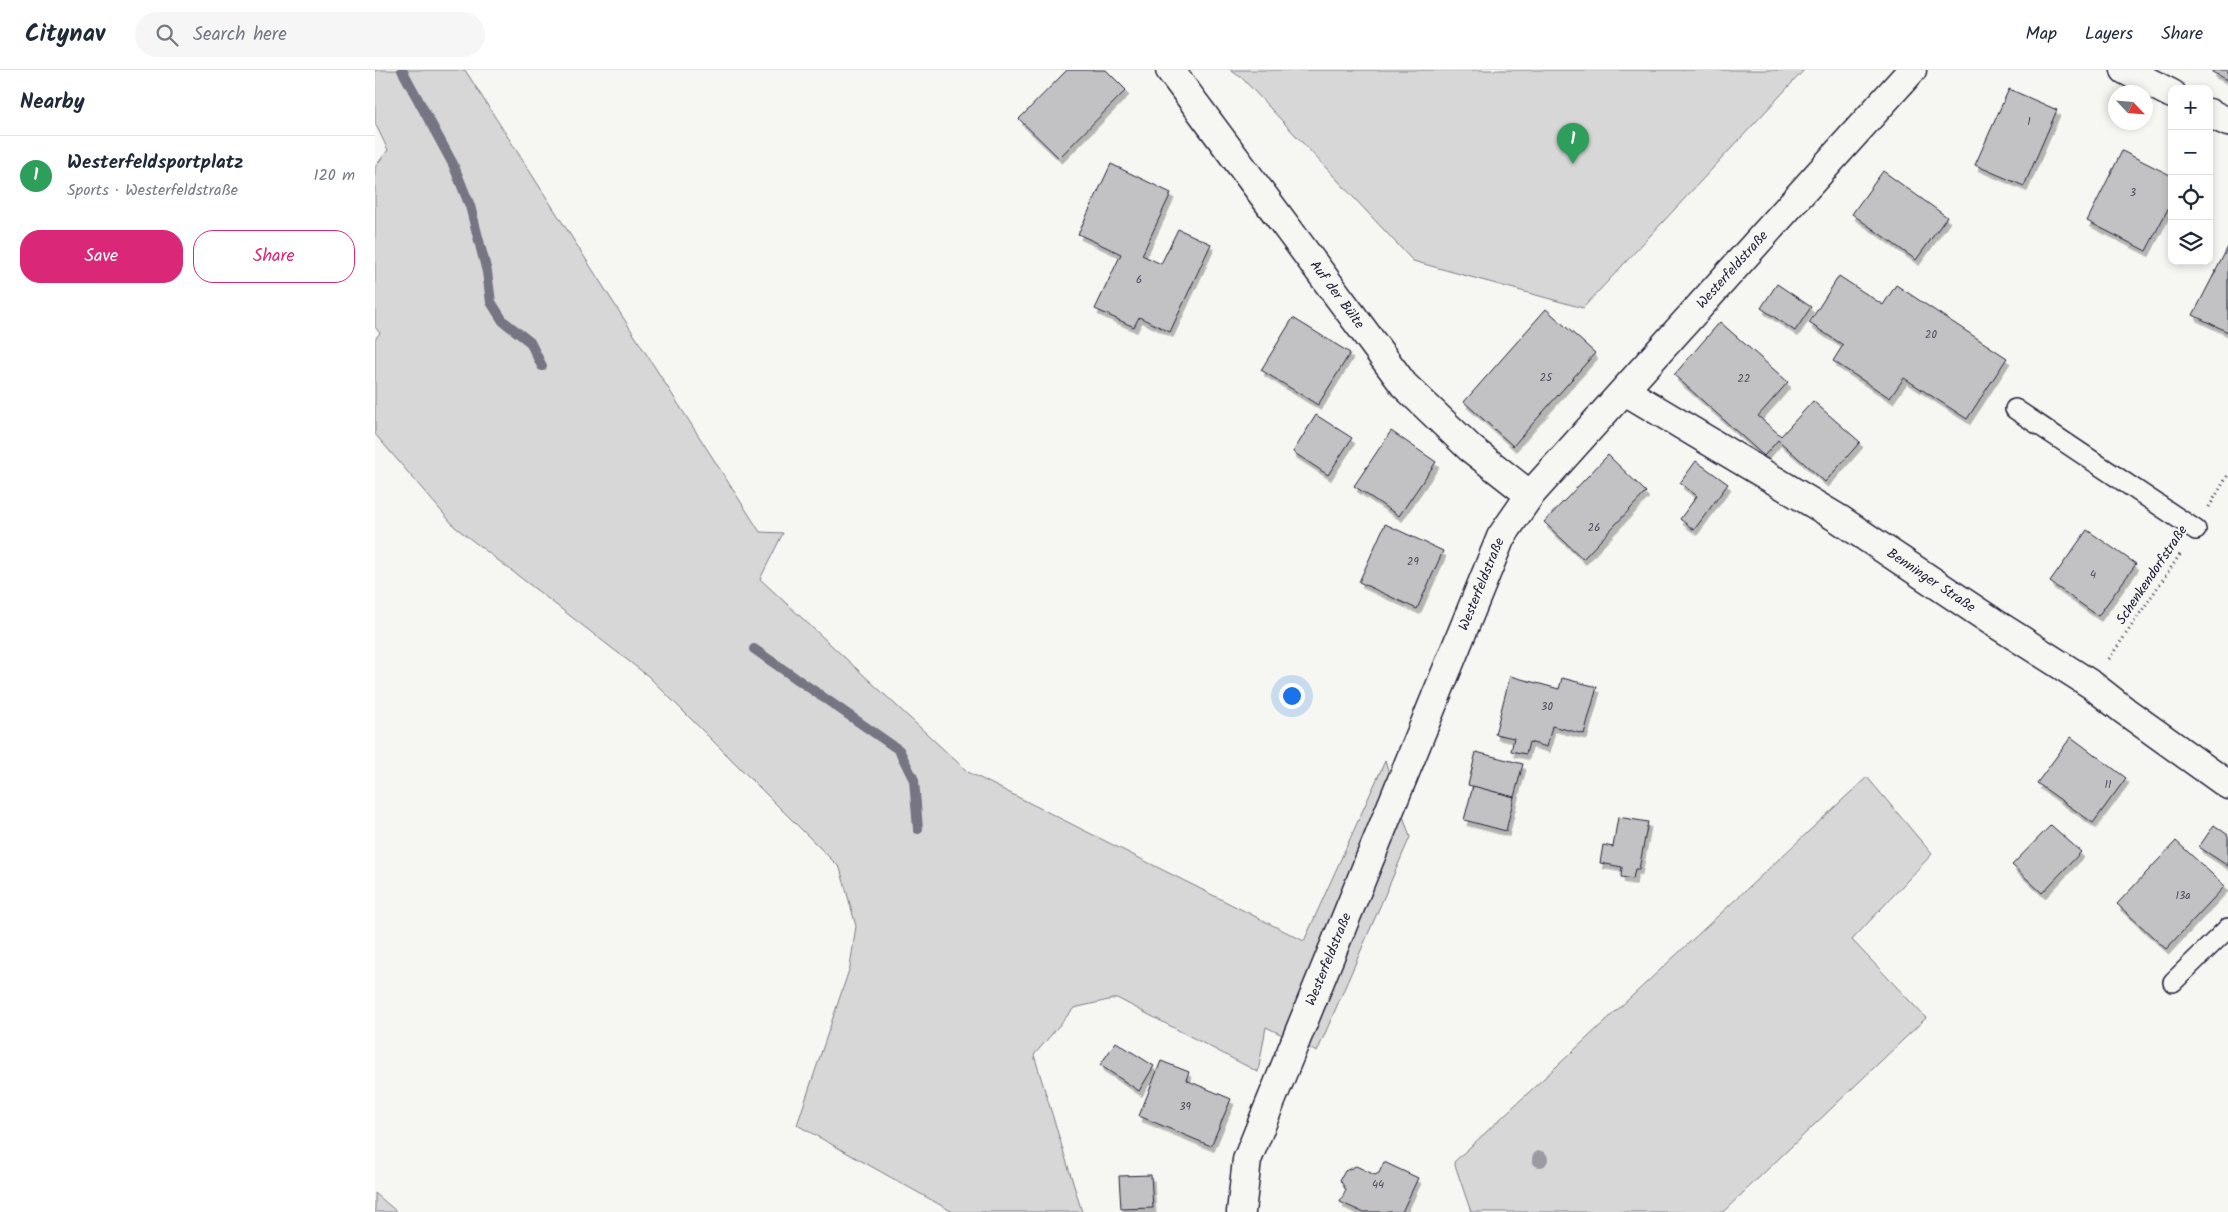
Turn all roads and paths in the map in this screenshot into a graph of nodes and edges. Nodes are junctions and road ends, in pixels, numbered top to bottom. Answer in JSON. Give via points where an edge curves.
{"nodes":[{"id":1,"x":1170,"y":70,"type":"edge"},
{"id":2,"x":1912,"y":70,"type":"edge"},
{"id":3,"x":2125,"y":70,"type":"edge"},
{"id":4,"x":2168,"y":92,"type":"edge"},
{"id":5,"x":2213,"y":115,"type":"edge"},
{"id":6,"x":2228,"y":122,"type":"edge"},
{"id":7,"x":1625,"y":391,"type":"junction"},
{"id":8,"x":2015,"y":409,"type":"dead end"},
{"id":9,"x":2228,"y":475,"type":"edge"},
{"id":10,"x":1530,"y":495,"type":"junction"},
{"id":11,"x":2196,"y":530,"type":"junction"},
{"id":12,"x":2092,"y":685,"type":"junction"},
{"id":13,"x":2228,"y":785,"type":"edge"},
{"id":14,"x":2228,"y":928,"type":"edge"},
{"id":15,"x":2173,"y":982,"type":"dead end"},
{"id":16,"x":1241,"y":1212,"type":"edge"}],
"edges":[{"from":1,"to":10,"type":"street","name":"Auf der Bülte","via":[[1404,385],[1470,448]]},
{"from":2,"to":7,"type":"street","name":"Westerfeldstraße"},
{"from":3,"to":4,"type":"street"},
{"from":5,"to":6,"type":"street"},
{"from":7,"to":10,"type":"street","name":"Westerfeldstraße"},
{"from":7,"to":12,"type":"street","name":"Benninger Straße","via":[[1839,519]]},
{"from":8,"to":11,"type":"lane"},
{"from":9,"to":11,"type":"path","name":"Schenkendorfstraße"},
{"from":10,"to":16,"type":"street","name":"Westerfeldstraße","via":[[1501,537],[1247,1160]]},
{"from":11,"to":12,"type":"path","name":"Schenkendorfstraße"},
{"from":12,"to":13,"type":"street","name":"Benninger Straße"},
{"from":14,"to":15,"type":"lane"}]}
